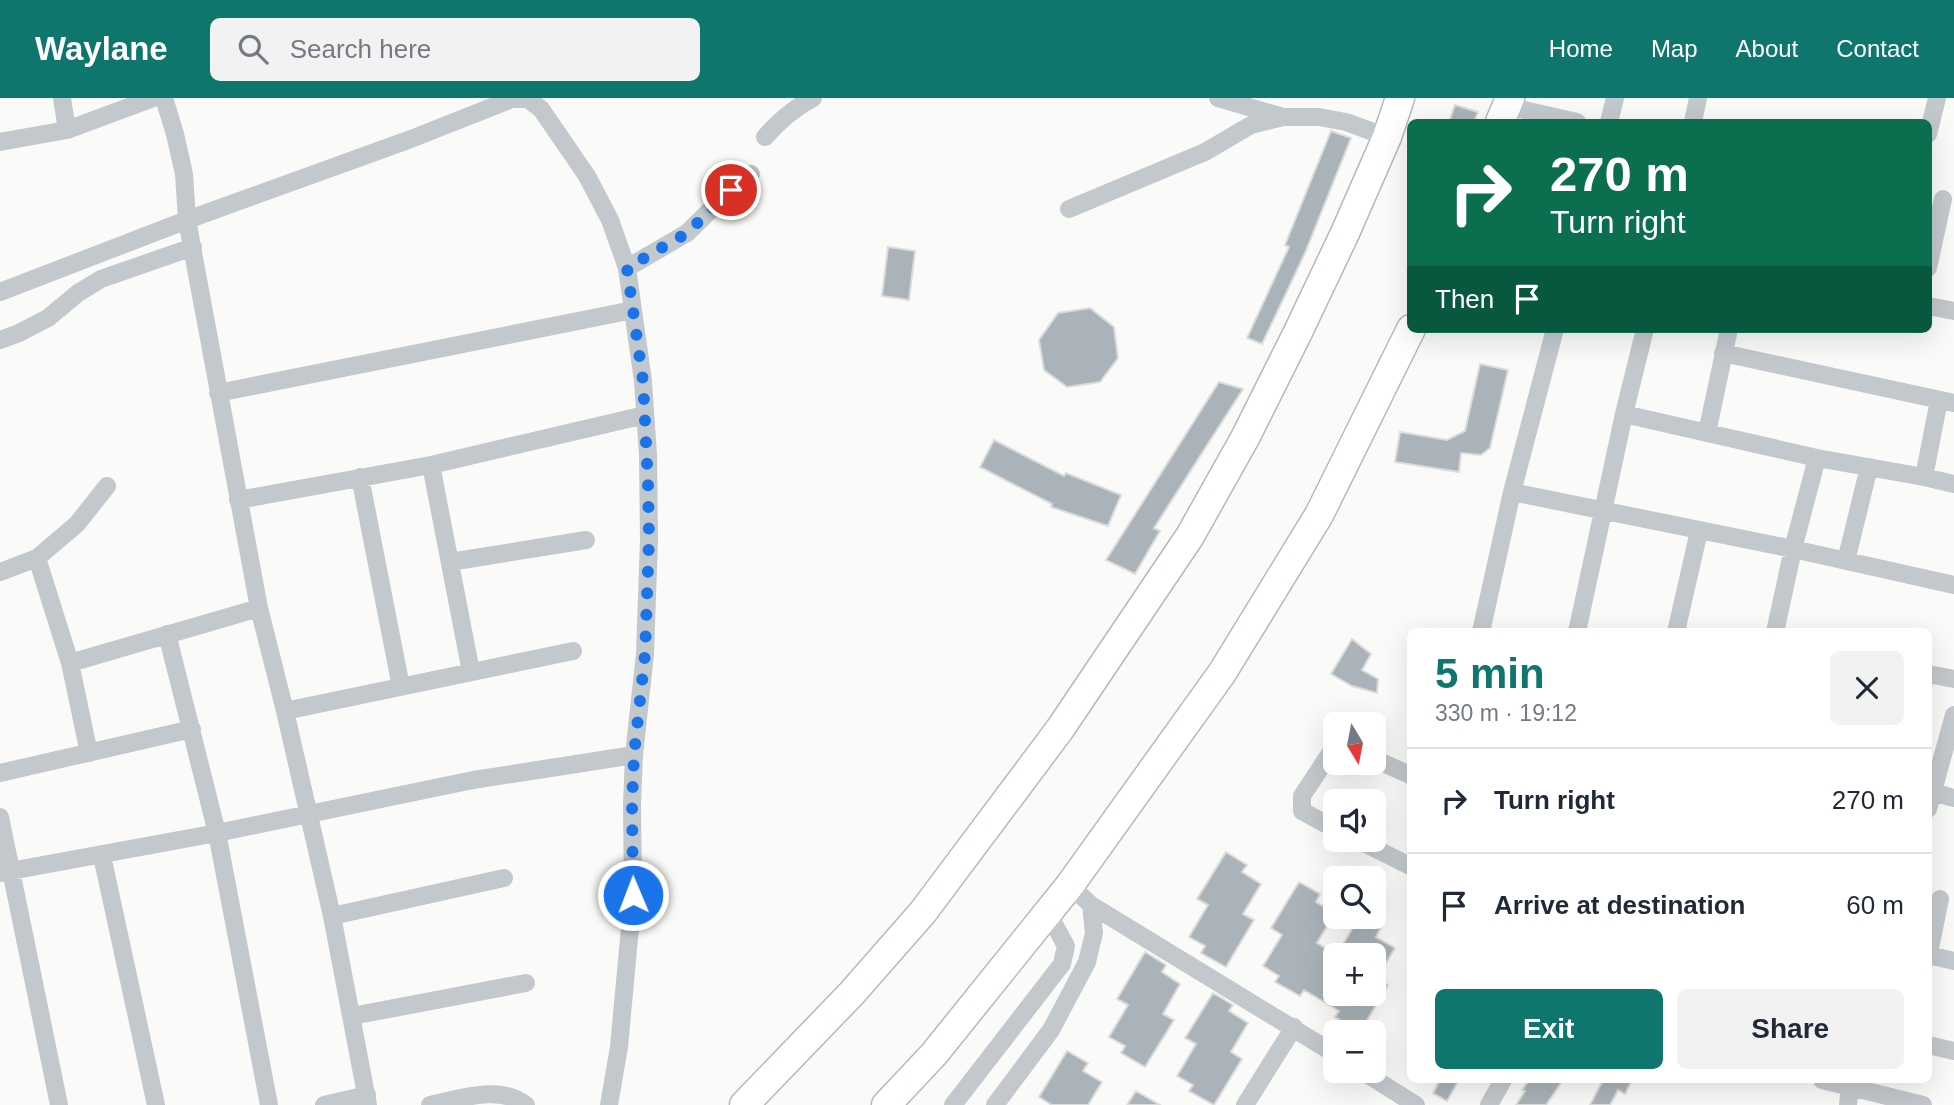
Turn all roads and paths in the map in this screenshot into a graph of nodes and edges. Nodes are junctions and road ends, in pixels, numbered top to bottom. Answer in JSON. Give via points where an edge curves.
{"nodes":[{"id":1,"x":62,"y":98,"type":"edge"},
{"id":2,"x":153,"y":98,"type":"edge"},
{"id":3,"x":164,"y":98,"type":"edge"},
{"id":4,"x":813,"y":98,"type":"edge"},
{"id":5,"x":1218,"y":98,"type":"edge"},
{"id":6,"x":1400,"y":98,"type":"edge"},
{"id":7,"x":1615,"y":98,"type":"edge"},
{"id":8,"x":1698,"y":98,"type":"edge"},
{"id":9,"x":1937,"y":98,"type":"edge"},
{"id":10,"x":1506,"y":109,"type":"edge"},
{"id":11,"x":1283,"y":117,"type":"junction"},
{"id":12,"x":1561,"y":119,"type":"edge"},
{"id":13,"x":1610,"y":119,"type":"edge"},
{"id":14,"x":1694,"y":119,"type":"edge"},
{"id":15,"x":1932,"y":119,"type":"edge"},
{"id":16,"x":67,"y":130,"type":"junction"},
{"id":17,"x":765,"y":137,"type":"dead end"},
{"id":18,"x":1387,"y":137,"type":"junction"},
{"id":19,"x":0,"y":142,"type":"edge"},
{"id":20,"x":751,"y":174,"type":"dead end"},
{"id":21,"x":1942,"y":199,"type":"edge"},
{"id":22,"x":1069,"y":209,"type":"dead end"},
{"id":23,"x":187,"y":220,"type":"junction"},
{"id":24,"x":193,"y":247,"type":"junction"},
{"id":25,"x":1932,"y":248,"type":"edge"},
{"id":26,"x":627,"y":268,"type":"junction"},
{"id":27,"x":0,"y":292,"type":"edge"},
{"id":28,"x":1932,"y":307,"type":"edge"},
{"id":29,"x":633,"y":310,"type":"junction"},
{"id":30,"x":1954,"y":311,"type":"edge"},
{"id":31,"x":1409,"y":333,"type":"edge"},
{"id":32,"x":1554,"y":333,"type":"edge"},
{"id":33,"x":1644,"y":333,"type":"edge"},
{"id":34,"x":1728,"y":333,"type":"edge"},
{"id":35,"x":0,"y":340,"type":"edge"},
{"id":36,"x":1723,"y":353,"type":"junction"},
{"id":37,"x":218,"y":393,"type":"junction"},
{"id":38,"x":1946,"y":402,"type":"edge"},
{"id":39,"x":1624,"y":414,"type":"junction"},
{"id":40,"x":645,"y":415,"type":"junction"},
{"id":41,"x":1707,"y":433,"type":"junction"},
{"id":42,"x":1817,"y":457,"type":"junction"},
{"id":43,"x":431,"y":465,"type":"junction"},
{"id":44,"x":1869,"y":467,"type":"junction"},
{"id":45,"x":360,"y":477,"type":"junction"},
{"id":46,"x":1924,"y":477,"type":"junction"},
{"id":47,"x":1954,"y":484,"type":"edge"},
{"id":48,"x":107,"y":486,"type":"dead end"},
{"id":49,"x":1511,"y":492,"type":"junction"},
{"id":50,"x":238,"y":500,"type":"junction"},
{"id":51,"x":1603,"y":511,"type":"junction"},
{"id":52,"x":1699,"y":531,"type":"junction"},
{"id":53,"x":586,"y":540,"type":"dead end"},
{"id":54,"x":1793,"y":550,"type":"junction"},
{"id":55,"x":37,"y":558,"type":"junction"},
{"id":56,"x":1846,"y":561,"type":"junction"},
{"id":57,"x":450,"y":562,"type":"junction"},
{"id":58,"x":0,"y":572,"type":"edge"},
{"id":59,"x":1954,"y":585,"type":"edge"},
{"id":60,"x":259,"y":608,"type":"junction"},
{"id":61,"x":1482,"y":628,"type":"edge"},
{"id":62,"x":1578,"y":628,"type":"edge"},
{"id":63,"x":1677,"y":628,"type":"edge"},
{"id":64,"x":1776,"y":628,"type":"edge"},
{"id":65,"x":167,"y":634,"type":"junction"},
{"id":66,"x":573,"y":651,"type":"dead end"},
{"id":67,"x":70,"y":663,"type":"junction"},
{"id":68,"x":471,"y":672,"type":"junction"},
{"id":69,"x":1932,"y":675,"type":"edge"},
{"id":70,"x":1954,"y":679,"type":"edge"},
{"id":71,"x":401,"y":687,"type":"junction"},
{"id":72,"x":285,"y":712,"type":"junction"},
{"id":73,"x":1954,"y":715,"type":"edge"},
{"id":74,"x":191,"y":729,"type":"junction"},
{"id":75,"x":89,"y":753,"type":"junction"},
{"id":76,"x":634,"y":755,"type":"junction"},
{"id":77,"x":1323,"y":764,"type":"edge"},
{"id":78,"x":1386,"y":764,"type":"edge"},
{"id":79,"x":0,"y":773,"type":"edge"},
{"id":80,"x":1407,"y":774,"type":"edge"},
{"id":81,"x":1932,"y":794,"type":"edge"},
{"id":82,"x":1954,"y":798,"type":"edge"},
{"id":83,"x":1932,"y":801,"type":"edge"},
{"id":84,"x":308,"y":814,"type":"junction"},
{"id":85,"x":0,"y":817,"type":"edge"},
{"id":86,"x":1323,"y":823,"type":"edge"},
{"id":87,"x":217,"y":833,"type":"junction"},
{"id":88,"x":1382,"y":852,"type":"edge"},
{"id":89,"x":102,"y":856,"type":"junction"},
{"id":90,"x":1407,"y":864,"type":"edge"},
{"id":91,"x":6,"y":872,"type":"edge"},
{"id":92,"x":504,"y":878,"type":"dead end"},
{"id":93,"x":1070,"y":885,"type":"junction"},
{"id":94,"x":1941,"y":899,"type":"edge"},
{"id":95,"x":1091,"y":905,"type":"junction"},
{"id":96,"x":1048,"y":913,"type":"junction"},
{"id":97,"x":332,"y":916,"type":"junction"},
{"id":98,"x":1932,"y":942,"type":"edge"},
{"id":99,"x":1932,"y":957,"type":"edge"},
{"id":100,"x":1954,"y":961,"type":"edge"},
{"id":101,"x":526,"y":983,"type":"dead end"},
{"id":102,"x":352,"y":1016,"type":"junction"},
{"id":103,"x":1294,"y":1027,"type":"junction"},
{"id":104,"x":1323,"y":1046,"type":"edge"},
{"id":105,"x":1932,"y":1046,"type":"edge"},
{"id":106,"x":1954,"y":1051,"type":"edge"},
{"id":107,"x":1381,"y":1083,"type":"edge"},
{"id":108,"x":1501,"y":1083,"type":"edge"},
{"id":109,"x":1836,"y":1083,"type":"edge"},
{"id":110,"x":1850,"y":1086,"type":"junction"},
{"id":111,"x":368,"y":1100,"type":"edge"},
{"id":112,"x":502,"y":1100,"type":"edge"},
{"id":113,"x":59,"y":1105,"type":"edge"},
{"id":114,"x":156,"y":1105,"type":"edge"},
{"id":115,"x":269,"y":1105,"type":"edge"},
{"id":116,"x":324,"y":1105,"type":"edge"},
{"id":117,"x":430,"y":1105,"type":"edge"},
{"id":118,"x":526,"y":1105,"type":"edge"},
{"id":119,"x":609,"y":1105,"type":"edge"},
{"id":120,"x":744,"y":1105,"type":"edge"},
{"id":121,"x":886,"y":1105,"type":"edge"},
{"id":122,"x":953,"y":1105,"type":"edge"},
{"id":123,"x":995,"y":1105,"type":"edge"},
{"id":124,"x":1245,"y":1105,"type":"edge"},
{"id":125,"x":1416,"y":1105,"type":"edge"},
{"id":126,"x":1489,"y":1105,"type":"edge"},
{"id":127,"x":1848,"y":1105,"type":"edge"},
{"id":128,"x":1923,"y":1105,"type":"edge"}],
"edges":[{"from":1,"to":16,"type":"street"},
{"from":2,"to":16,"type":"street"},
{"from":3,"to":23,"type":"street","via":[[184,174]]},
{"from":4,"to":17,"type":"street"},
{"from":5,"to":11,"type":"street"},
{"from":6,"to":18,"type":"highway"},
{"from":7,"to":13,"type":"street"},
{"from":8,"to":14,"type":"street"},
{"from":9,"to":15,"type":"street"},
{"from":10,"to":12,"type":"street"},
{"from":11,"to":18,"type":"street","via":[[1346,122]]},
{"from":11,"to":22,"type":"street","via":[[1251,125],[1205,152]]},
{"from":16,"to":19,"type":"street"},
{"from":18,"to":120,"type":"highway","via":[[1245,438],[1190,536],[1060,729],[923,912]]},
{"from":20,"to":26,"type":"street","via":[[687,233]]},
{"from":21,"to":25,"type":"street"},
{"from":23,"to":24,"type":"street"},
{"from":23,"to":26,"type":"street","via":[[512,99],[528,99],[541,109],[587,176],[610,220]]},
{"from":23,"to":27,"type":"street"},
{"from":24,"to":35,"type":"street","via":[[101,279],[48,318]]},
{"from":24,"to":37,"type":"street"},
{"from":26,"to":29,"type":"street"},
{"from":28,"to":30,"type":"street"},
{"from":29,"to":37,"type":"street"},
{"from":29,"to":40,"type":"street"},
{"from":31,"to":93,"type":"highway","via":[[1319,515],[1222,673]]},
{"from":32,"to":49,"type":"street"},
{"from":33,"to":39,"type":"street"},
{"from":34,"to":36,"type":"street"},
{"from":36,"to":38,"type":"street"},
{"from":36,"to":41,"type":"street"},
{"from":37,"to":50,"type":"street"},
{"from":38,"to":46,"type":"street"},
{"from":39,"to":41,"type":"street"},
{"from":39,"to":51,"type":"street"},
{"from":40,"to":43,"type":"street"},
{"from":40,"to":76,"type":"street","via":[[649,539],[645,654]]},
{"from":41,"to":42,"type":"street"},
{"from":42,"to":44,"type":"street"},
{"from":42,"to":54,"type":"street"},
{"from":43,"to":45,"type":"street"},
{"from":43,"to":57,"type":"street"},
{"from":44,"to":46,"type":"street"},
{"from":44,"to":56,"type":"street"},
{"from":45,"to":50,"type":"street"},
{"from":45,"to":71,"type":"street"},
{"from":46,"to":47,"type":"street"},
{"from":48,"to":55,"type":"street","via":[[76,524]]},
{"from":49,"to":51,"type":"street"},
{"from":49,"to":61,"type":"street"},
{"from":50,"to":60,"type":"street"},
{"from":51,"to":52,"type":"street"},
{"from":51,"to":62,"type":"street"},
{"from":52,"to":54,"type":"street"},
{"from":52,"to":63,"type":"street"},
{"from":53,"to":57,"type":"street"},
{"from":54,"to":56,"type":"street"},
{"from":54,"to":64,"type":"street"},
{"from":55,"to":58,"type":"street"},
{"from":55,"to":67,"type":"street"},
{"from":56,"to":59,"type":"street"},
{"from":57,"to":68,"type":"street"},
{"from":60,"to":65,"type":"street"},
{"from":60,"to":72,"type":"street"},
{"from":65,"to":67,"type":"street"},
{"from":65,"to":74,"type":"street"},
{"from":66,"to":68,"type":"street"},
{"from":67,"to":75,"type":"street"},
{"from":68,"to":71,"type":"street"},
{"from":69,"to":70,"type":"street"},
{"from":71,"to":72,"type":"street"},
{"from":72,"to":84,"type":"street"},
{"from":73,"to":81,"type":"street"},
{"from":74,"to":75,"type":"street"},
{"from":74,"to":87,"type":"street"},
{"from":75,"to":79,"type":"street"},
{"from":76,"to":84,"type":"street","via":[[474,780]]},
{"from":76,"to":119,"type":"street","via":[[633,895]]},
{"from":77,"to":86,"type":"street","via":[[1301,803],[1302,811]]},
{"from":78,"to":80,"type":"street"},
{"from":82,"to":83,"type":"street"},
{"from":84,"to":87,"type":"street"},
{"from":84,"to":97,"type":"street"},
{"from":85,"to":91,"type":"street"},
{"from":87,"to":89,"type":"street"},
{"from":87,"to":115,"type":"street"},
{"from":88,"to":90,"type":"street"},
{"from":89,"to":91,"type":"street"},
{"from":89,"to":114,"type":"street"},
{"from":91,"to":113,"type":"street"},
{"from":92,"to":97,"type":"street"},
{"from":93,"to":95,"type":"street"},
{"from":93,"to":96,"type":"highway"},
{"from":94,"to":98,"type":"street"},
{"from":95,"to":103,"type":"street"},
{"from":95,"to":123,"type":"street","via":[[1094,933],[1087,962],[1051,1030]]},
{"from":96,"to":121,"type":"highway","via":[[934,1054]]},
{"from":96,"to":122,"type":"street","via":[[1066,946],[1062,964]]},
{"from":97,"to":102,"type":"street"},
{"from":99,"to":100,"type":"street"},
{"from":101,"to":102,"type":"street"},
{"from":102,"to":111,"type":"street"},
{"from":103,"to":104,"type":"street"},
{"from":103,"to":124,"type":"street"},
{"from":105,"to":106,"type":"street"},
{"from":107,"to":125,"type":"street"},
{"from":108,"to":126,"type":"street"},
{"from":109,"to":110,"type":"street"},
{"from":110,"to":127,"type":"street"},
{"from":110,"to":128,"type":"street"},
{"from":111,"to":116,"type":"street"},
{"from":112,"to":117,"type":"street","via":[[493,1094]]},
{"from":112,"to":118,"type":"street"}]}
